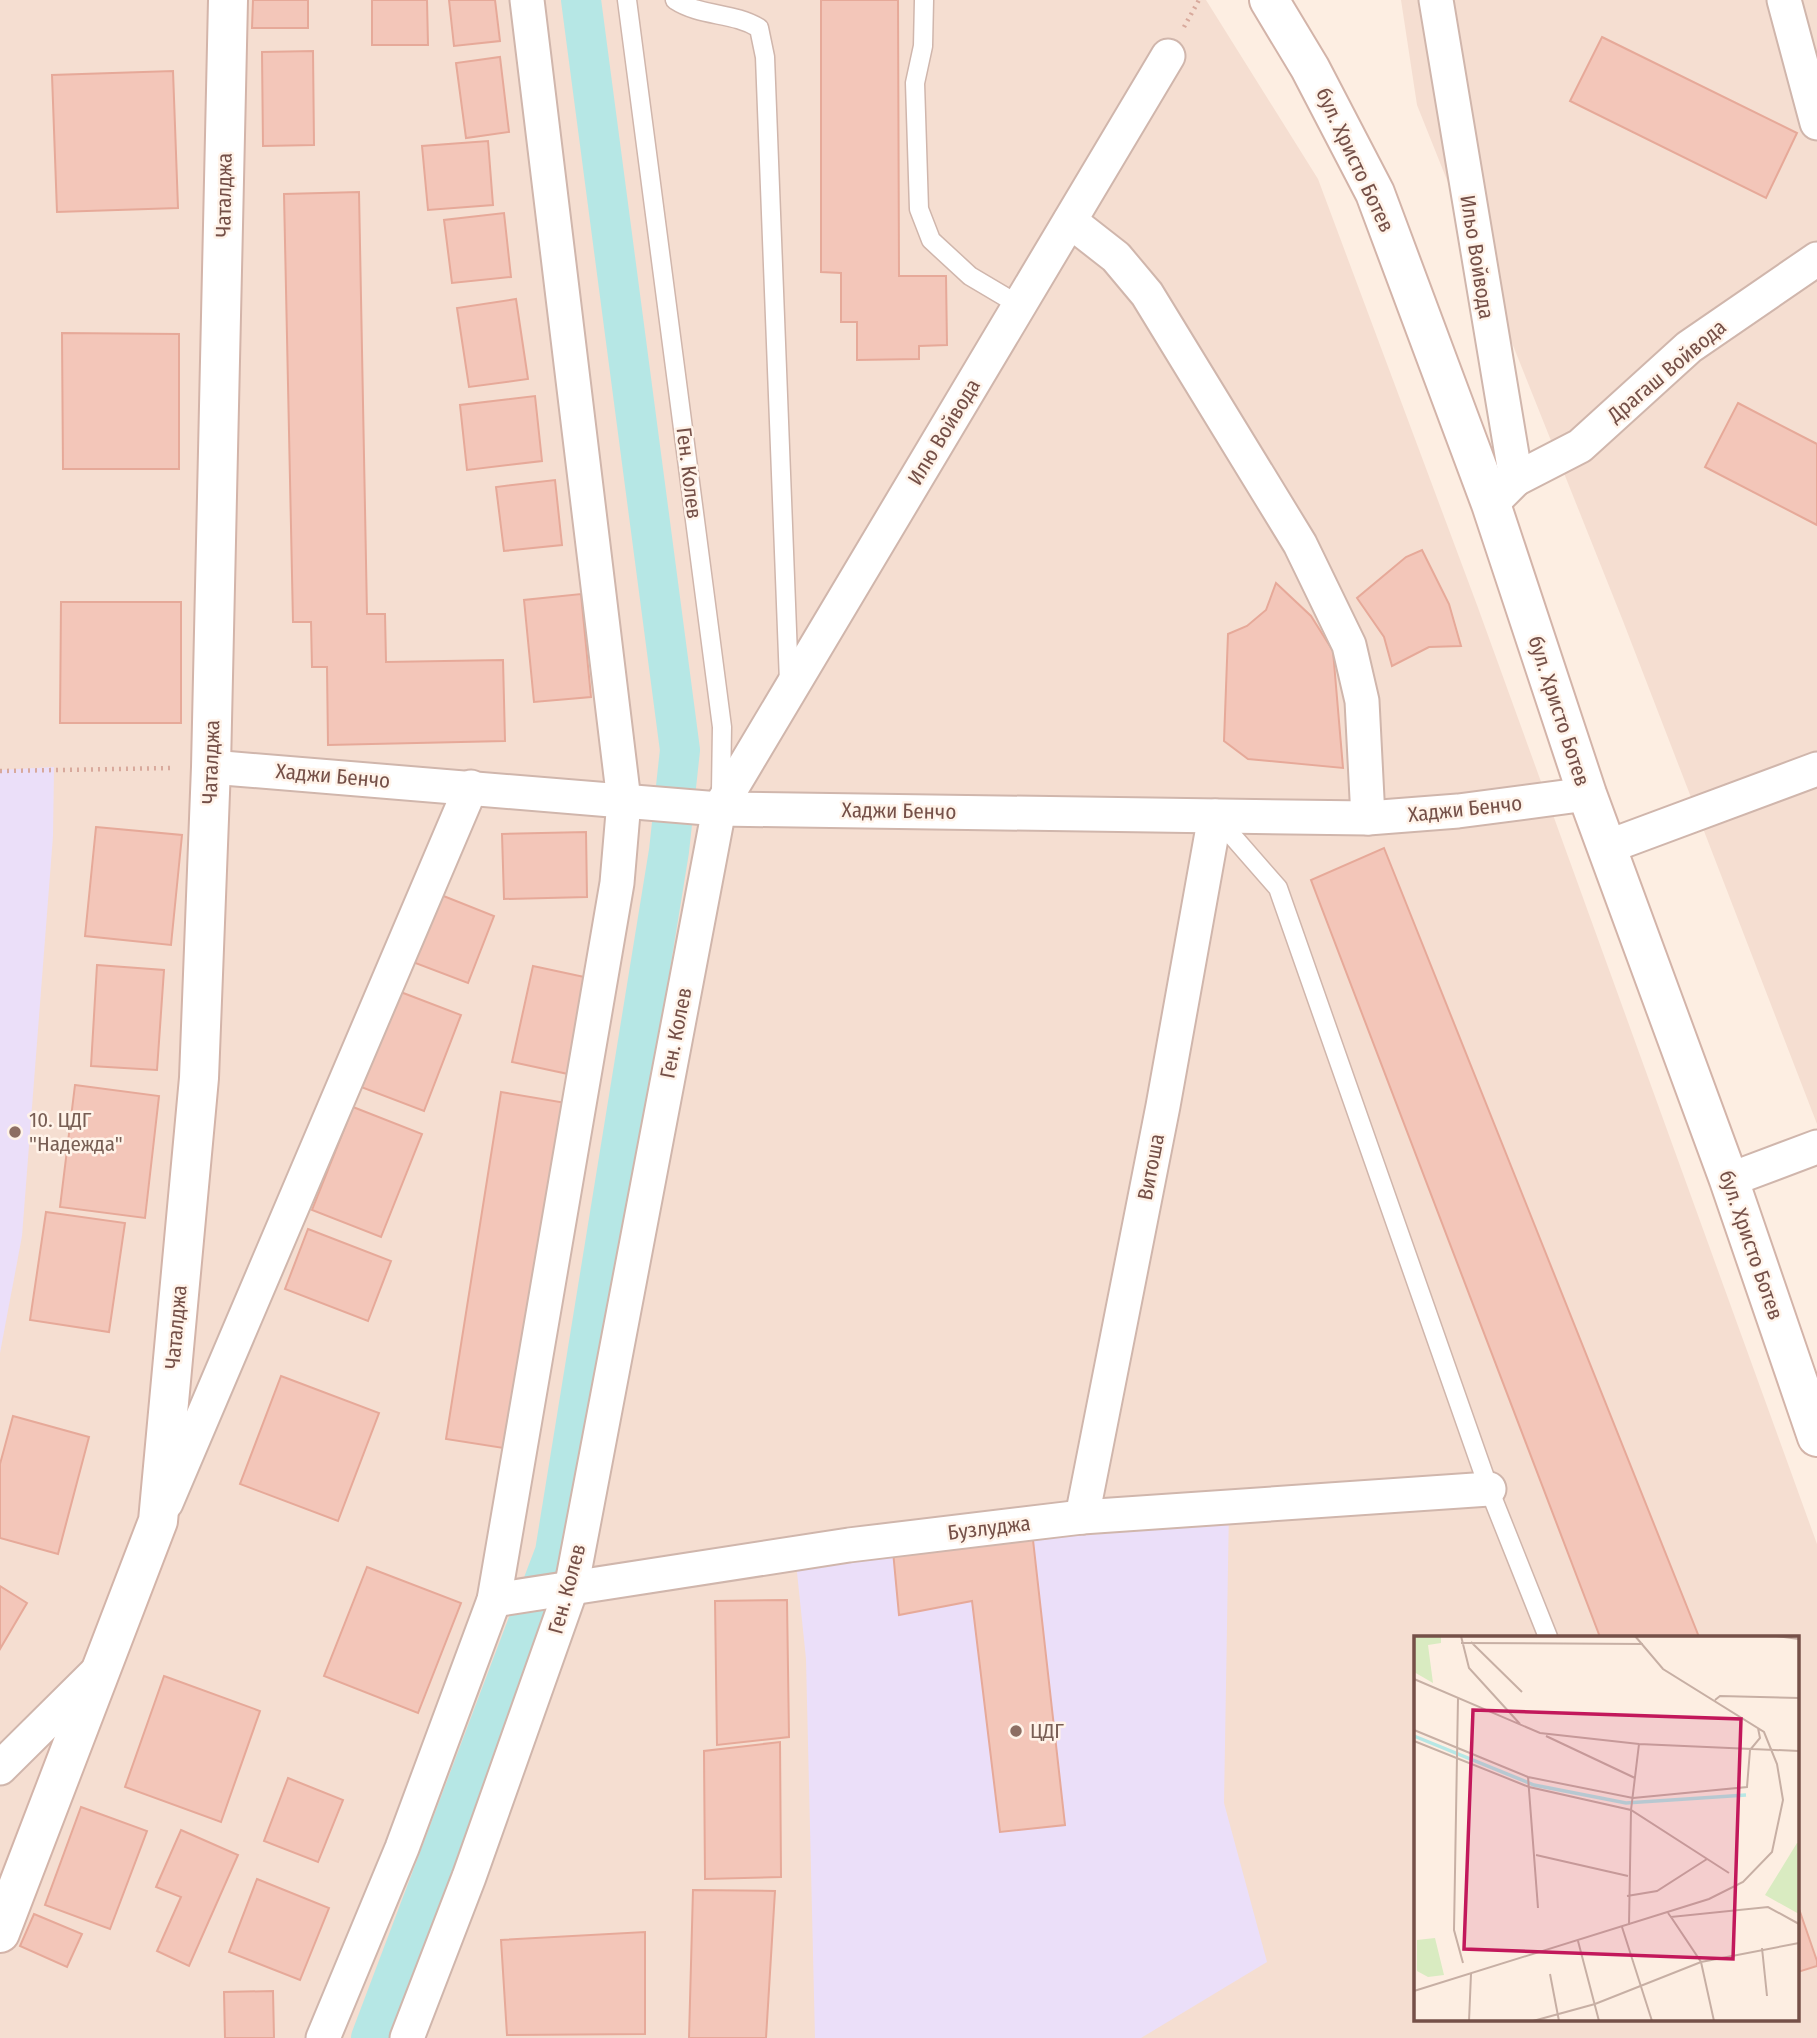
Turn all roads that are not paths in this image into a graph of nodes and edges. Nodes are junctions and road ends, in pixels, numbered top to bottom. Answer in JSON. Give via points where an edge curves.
{"nodes":[{"id":1,"x":228,"y":0,"type":"edge"},
{"id":2,"x":527,"y":0,"type":"edge"},
{"id":3,"x":627,"y":0,"type":"edge"},
{"id":4,"x":675,"y":0,"type":"edge"},
{"id":5,"x":924,"y":0,"type":"edge"},
{"id":6,"x":1269,"y":0,"type":"edge"},
{"id":7,"x":1436,"y":0,"type":"edge"},
{"id":8,"x":1784,"y":0,"type":"edge"},
{"id":9,"x":1168,"y":56,"type":"dead end"},
{"id":10,"x":1817,"y":123,"type":"edge"},
{"id":11,"x":1070,"y":221,"type":"junction"},
{"id":12,"x":1817,"y":259,"type":"edge"},
{"id":13,"x":1019,"y":305,"type":"junction"},
{"id":14,"x":1503,"y":491,"type":"junction"},
{"id":15,"x":789,"y":691,"type":"junction"},
{"id":16,"x":211,"y":767,"type":"junction"},
{"id":17,"x":1817,"y":769,"type":"edge"},
{"id":18,"x":471,"y":788,"type":"junction"},
{"id":19,"x":1587,"y":794,"type":"junction"},
{"id":20,"x":639,"y":802,"type":"junction"},
{"id":21,"x":704,"y":808,"type":"junction"},
{"id":22,"x":1215,"y":816,"type":"junction"},
{"id":23,"x":1368,"y":818,"type":"junction"},
{"id":24,"x":1606,"y":847,"type":"junction"},
{"id":25,"x":1817,"y":1147,"type":"edge"},
{"id":26,"x":1729,"y":1180,"type":"junction"},
{"id":27,"x":1817,"y":1437,"type":"edge"},
{"id":28,"x":1489,"y":1489,"type":"junction"},
{"id":29,"x":1082,"y":1517,"type":"junction"},
{"id":30,"x":158,"y":1521,"type":"junction"},
{"id":31,"x":564,"y":1590,"type":"junction"},
{"id":32,"x":503,"y":1599,"type":"junction"},
{"id":33,"x":1548,"y":1636,"type":"edge"},
{"id":34,"x":102,"y":1667,"type":"junction"},
{"id":35,"x":0,"y":1768,"type":"edge"},
{"id":36,"x":0,"y":1933,"type":"edge"},
{"id":37,"x":323,"y":2038,"type":"edge"},
{"id":38,"x":407,"y":2038,"type":"edge"}],
"edges":[{"from":1,"to":16,"type":"street","name":"Чаталджа"},
{"from":2,"to":20,"type":"street"},
{"from":3,"to":21,"type":"lane","name":"Ген. Колев","via":[[722,727],[723,768]]},
{"from":4,"to":15,"type":"lane","via":[[750,22],[759,28],[765,57]]},
{"from":5,"to":13,"type":"lane","via":[[923,46],[915,83],[919,209],[931,240],[970,276]]},
{"from":6,"to":14,"type":"street","name":"бул. Христо Ботев","via":[[1375,193]]},
{"from":7,"to":14,"type":"street","name":"Ильо Войвода"},
{"from":8,"to":10,"type":"street"},
{"from":9,"to":11,"type":"street","name":"Илю Войвода"},
{"from":11,"to":13,"type":"street","name":"Илю Войвода"},
{"from":11,"to":23,"type":"street","via":[[1116,257],[1147,294],[1328,596],[1349,645],[1362,701]]},
{"from":12,"to":14,"type":"street","name":"Драгаш Войвода","via":[[1689,347],[1580,446]]},
{"from":13,"to":15,"type":"street","name":"Илю Войвода"},
{"from":14,"to":19,"type":"street","name":"бул. Христо Ботев"},
{"from":15,"to":21,"type":"street","name":"Илю Войвода"},
{"from":16,"to":18,"type":"street","name":"Хаджи Бенчо"},
{"from":16,"to":30,"type":"street","name":"Чаталджа","via":[[199,1078]]},
{"from":17,"to":24,"type":"street"},
{"from":18,"to":20,"type":"street","name":"Хаджи Бенчо"},
{"from":18,"to":30,"type":"street","name":"Чаталджа"},
{"from":19,"to":23,"type":"street","name":"Хаджи Бенчо"},
{"from":19,"to":24,"type":"street","name":"бул. Христо Ботев"},
{"from":20,"to":21,"type":"street","name":"Хаджи Бенчо"},
{"from":20,"to":32,"type":"street","via":[[617,883]]},
{"from":21,"to":22,"type":"street","name":"Хаджи Бенчо"},
{"from":21,"to":31,"type":"street","name":"Ген. Колев"},
{"from":22,"to":23,"type":"street","name":"Хаджи Бенчо"},
{"from":22,"to":28,"type":"lane","via":[[1278,888]]},
{"from":22,"to":29,"type":"street","name":"Витоша"},
{"from":24,"to":26,"type":"street","name":"бул. Христо Ботев"},
{"from":25,"to":26,"type":"street"},
{"from":26,"to":27,"type":"street","name":"бул. Христо Ботев"},
{"from":28,"to":29,"type":"street","name":"Бузлуджа"},
{"from":28,"to":33,"type":"lane"},
{"from":29,"to":31,"type":"street","name":"Бузлуджа","via":[[849,1545]]},
{"from":30,"to":34,"type":"street","name":"Чаталджа"},
{"from":31,"to":32,"type":"street","name":"Бузлуджа"},
{"from":31,"to":38,"type":"street","name":"Ген. Колев","via":[[469,1877]]},
{"from":32,"to":37,"type":"street"},
{"from":34,"to":35,"type":"street"},
{"from":34,"to":36,"type":"street","name":"Чаталджа"}]}
